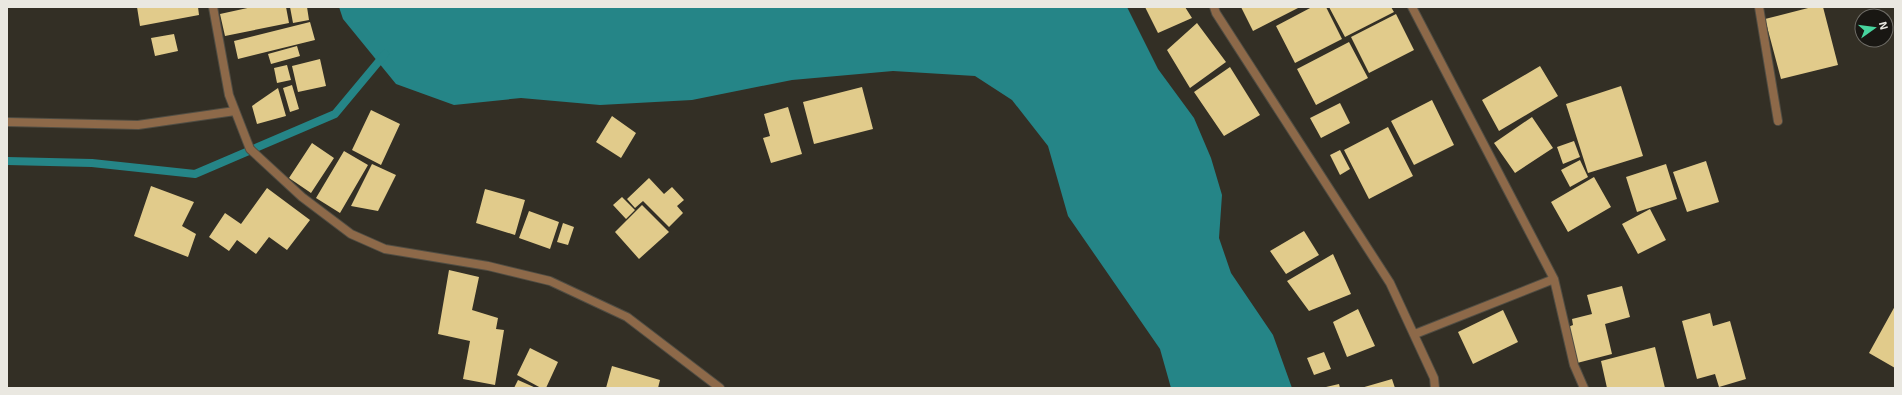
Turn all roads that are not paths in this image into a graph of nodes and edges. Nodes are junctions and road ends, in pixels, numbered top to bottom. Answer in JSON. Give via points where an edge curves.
{"nodes":[{"id":1,"x":213,"y":7,"type":"edge"},
{"id":2,"x":1214,"y":7,"type":"edge"},
{"id":3,"x":1412,"y":7,"type":"edge"},
{"id":4,"x":1758,"y":7,"type":"edge"},
{"id":5,"x":236,"y":111,"type":"junction"},
{"id":6,"x":1778,"y":121,"type":"dead end"},
{"id":7,"x":7,"y":122,"type":"edge"},
{"id":8,"x":1554,"y":279,"type":"junction"},
{"id":9,"x":1415,"y":334,"type":"junction"},
{"id":10,"x":720,"y":388,"type":"edge"},
{"id":11,"x":1435,"y":388,"type":"edge"},
{"id":12,"x":1584,"y":388,"type":"edge"}],
"edges":[{"from":1,"to":5,"type":"street","via":[[229,95]]},
{"from":2,"to":9,"type":"street","via":[[1390,283]]},
{"from":3,"to":8,"type":"street"},
{"from":4,"to":6,"type":"street"},
{"from":5,"to":7,"type":"street","via":[[138,125]]},
{"from":5,"to":10,"type":"street","via":[[250,149],[302,197],[351,234],[385,249],[488,266],[550,281],[627,317]]},
{"from":8,"to":9,"type":"street"},
{"from":8,"to":12,"type":"street","via":[[1574,365]]},
{"from":9,"to":11,"type":"street","via":[[1434,378]]}]}
